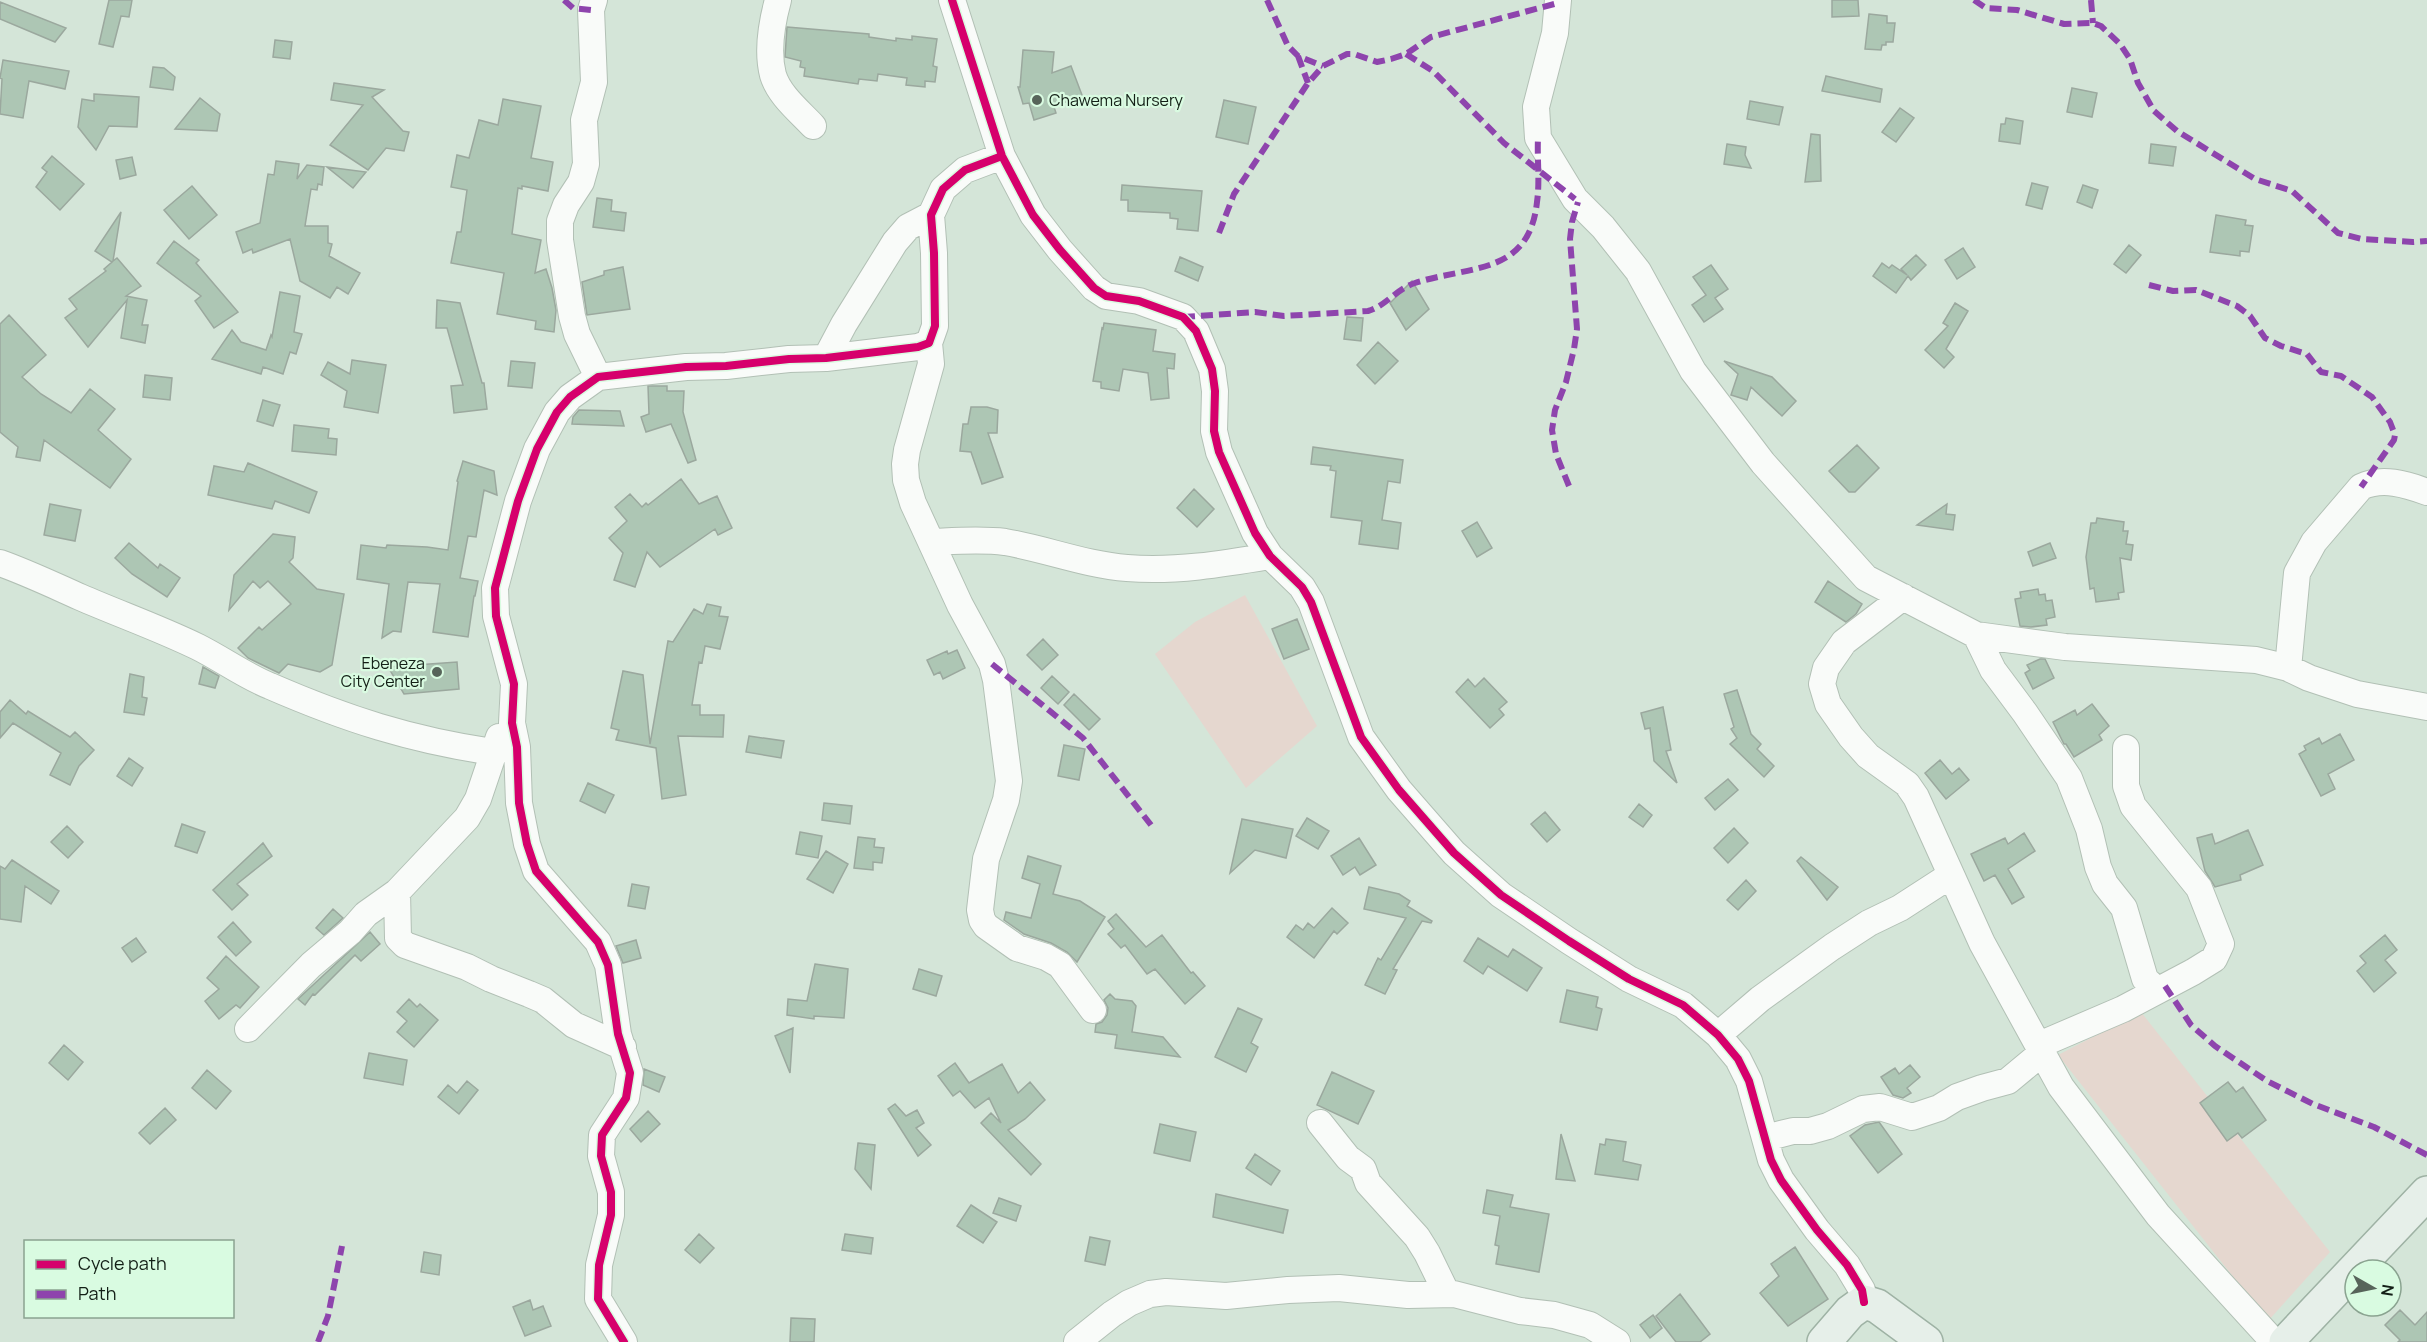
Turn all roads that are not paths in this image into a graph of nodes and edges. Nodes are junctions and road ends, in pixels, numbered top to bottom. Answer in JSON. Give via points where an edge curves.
{"nodes":[{"id":1,"x":594,"y":0,"type":"edge"},
{"id":2,"x":778,"y":0,"type":"edge"},
{"id":3,"x":952,"y":0,"type":"edge"},
{"id":4,"x":1558,"y":0,"type":"edge"},
{"id":5,"x":813,"y":126,"type":"dead end"},
{"id":6,"x":1002,"y":156,"type":"junction"},
{"id":7,"x":932,"y":215,"type":"junction"},
{"id":8,"x":929,"y":343,"type":"junction"},
{"id":9,"x":826,"y":358,"type":"junction"},
{"id":10,"x":597,"y":377,"type":"junction"},
{"id":11,"x":2427,"y":492,"type":"edge"},
{"id":12,"x":932,"y":542,"type":"junction"},
{"id":13,"x":1270,"y":556,"type":"junction"},
{"id":14,"x":0,"y":563,"type":"edge"},
{"id":15,"x":1903,"y":597,"type":"junction"},
{"id":16,"x":1976,"y":635,"type":"junction"},
{"id":17,"x":2288,"y":668,"type":"junction"},
{"id":18,"x":512,"y":706,"type":"junction"},
{"id":19,"x":2427,"y":707,"type":"edge"},
{"id":20,"x":2126,"y":748,"type":"dead end"},
{"id":21,"x":493,"y":752,"type":"junction"},
{"id":22,"x":1951,"y":875,"type":"junction"},
{"id":23,"x":397,"y":892,"type":"junction"},
{"id":24,"x":2157,"y":990,"type":"junction"},
{"id":25,"x":1093,"y":1010,"type":"dead end"},
{"id":26,"x":248,"y":1029,"type":"dead end"},
{"id":27,"x":1719,"y":1035,"type":"junction"},
{"id":28,"x":623,"y":1047,"type":"junction"},
{"id":29,"x":2041,"y":1049,"type":"junction"},
{"id":30,"x":1320,"y":1123,"type":"dead end"},
{"id":31,"x":1765,"y":1138,"type":"junction"},
{"id":32,"x":2427,"y":1193,"type":"edge"},
{"id":33,"x":1447,"y":1294,"type":"junction"},
{"id":34,"x":1864,"y":1302,"type":"junction"},
{"id":35,"x":624,"y":1342,"type":"edge"},
{"id":36,"x":1077,"y":1342,"type":"edge"},
{"id":37,"x":1617,"y":1342,"type":"edge"},
{"id":38,"x":1824,"y":1342,"type":"edge"},
{"id":39,"x":1926,"y":1342,"type":"edge"},
{"id":40,"x":2274,"y":1342,"type":"edge"},
{"id":41,"x":2286,"y":1342,"type":"edge"}],
"edges":[{"from":1,"to":10,"type":"street","via":[[594,82],[584,120],[586,164],[560,221],[566,292],[577,334]]},
{"from":2,"to":5,"type":"street","via":[[771,32],[773,75],[791,103]]},
{"from":3,"to":6,"type":"street"},
{"from":4,"to":15,"type":"street","via":[[1555,33],[1536,107],[1538,138],[1550,162],[1575,199],[1638,271],[1693,371],[1763,463],[1866,578]]},
{"from":6,"to":7,"type":"street","via":[[965,170],[943,189]]},
{"from":6,"to":13,"type":"street","via":[[1034,215],[1094,288],[1106,296],[1139,301],[1183,318],[1196,331],[1212,369],[1214,431],[1219,452],[1255,533]]},
{"from":7,"to":8,"type":"street","via":[[936,312]]},
{"from":7,"to":9,"type":"street","via":[[908,227],[895,242]]},
{"from":8,"to":9,"type":"street"},
{"from":8,"to":12,"type":"street","via":[[931,363],[905,464],[913,503]]},
{"from":9,"to":10,"type":"street"},
{"from":10,"to":18,"type":"street","via":[[564,404],[537,449],[498,571],[496,616],[511,666]]},
{"from":11,"to":17,"type":"street","via":[[2396,483],[2368,483],[2313,542],[2297,573]]},
{"from":12,"to":13,"type":"street","via":[[1004,542],[1127,568],[1186,567]]},
{"from":12,"to":25,"type":"street","via":[[992,664],[999,701],[1009,781],[987,860],[982,920],[1017,948],[1060,965]]},
{"from":13,"to":27,"type":"street","via":[[1302,587],[1311,602],[1361,737],[1399,790],[1454,853],[1501,895],[1629,979],[1683,1005]]},
{"from":14,"to":21,"type":"street","via":[[167,632],[267,685],[346,717],[440,744]]},
{"from":15,"to":16,"type":"street"},
{"from":15,"to":22,"type":"street","via":[[1844,642],[1826,668],[1822,684],[1828,704],[1851,737],[1868,756],[1907,784],[1916,797]]},
{"from":16,"to":17,"type":"street","via":[[2065,647],[2256,660]]},
{"from":16,"to":24,"type":"street","via":[[1993,670],[2069,778],[2105,884],[2124,908],[2145,979]]},
{"from":17,"to":19,"type":"street","via":[[2357,694]]},
{"from":18,"to":21,"type":"street"},
{"from":18,"to":28,"type":"street","via":[[519,803],[527,844],[536,871],[598,942],[608,965]]},
{"from":20,"to":24,"type":"street","via":[[2126,786],[2133,806],[2199,888],[2221,944],[2214,959]]},
{"from":21,"to":23,"type":"street","via":[[478,799],[467,818]]},
{"from":22,"to":27,"type":"street","via":[[1832,947],[1760,999]]},
{"from":22,"to":29,"type":"street","via":[[2006,990]]},
{"from":23,"to":26,"type":"street","via":[[366,914]]},
{"from":23,"to":28,"type":"street","via":[[398,938],[405,945],[536,997],[574,1025]]},
{"from":24,"to":29,"type":"street"},
{"from":27,"to":31,"type":"street","via":[[1749,1081]]},
{"from":28,"to":35,"type":"street","via":[[630,1073],[626,1098],[602,1135],[601,1156],[611,1192],[599,1265],[598,1299]]},
{"from":29,"to":31,"type":"street","via":[[2008,1081],[1912,1117],[1880,1107],[1863,1109],[1828,1126]]},
{"from":29,"to":40,"type":"street","via":[[2061,1087],[2151,1207]]},
{"from":30,"to":33,"type":"street","via":[[1417,1238]]},
{"from":31,"to":34,"type":"street","via":[[1781,1180],[1858,1281]]},
{"from":32,"to":41,"type":"main road"},
{"from":33,"to":36,"type":"street","via":[[1408,1295],[1340,1288],[1226,1296],[1150,1294],[1112,1314]]},
{"from":33,"to":37,"type":"street","via":[[1554,1315],[1590,1326]]},
{"from":34,"to":38,"type":"main road"},
{"from":34,"to":39,"type":"main road","via":[[1877,1306]]}]}
